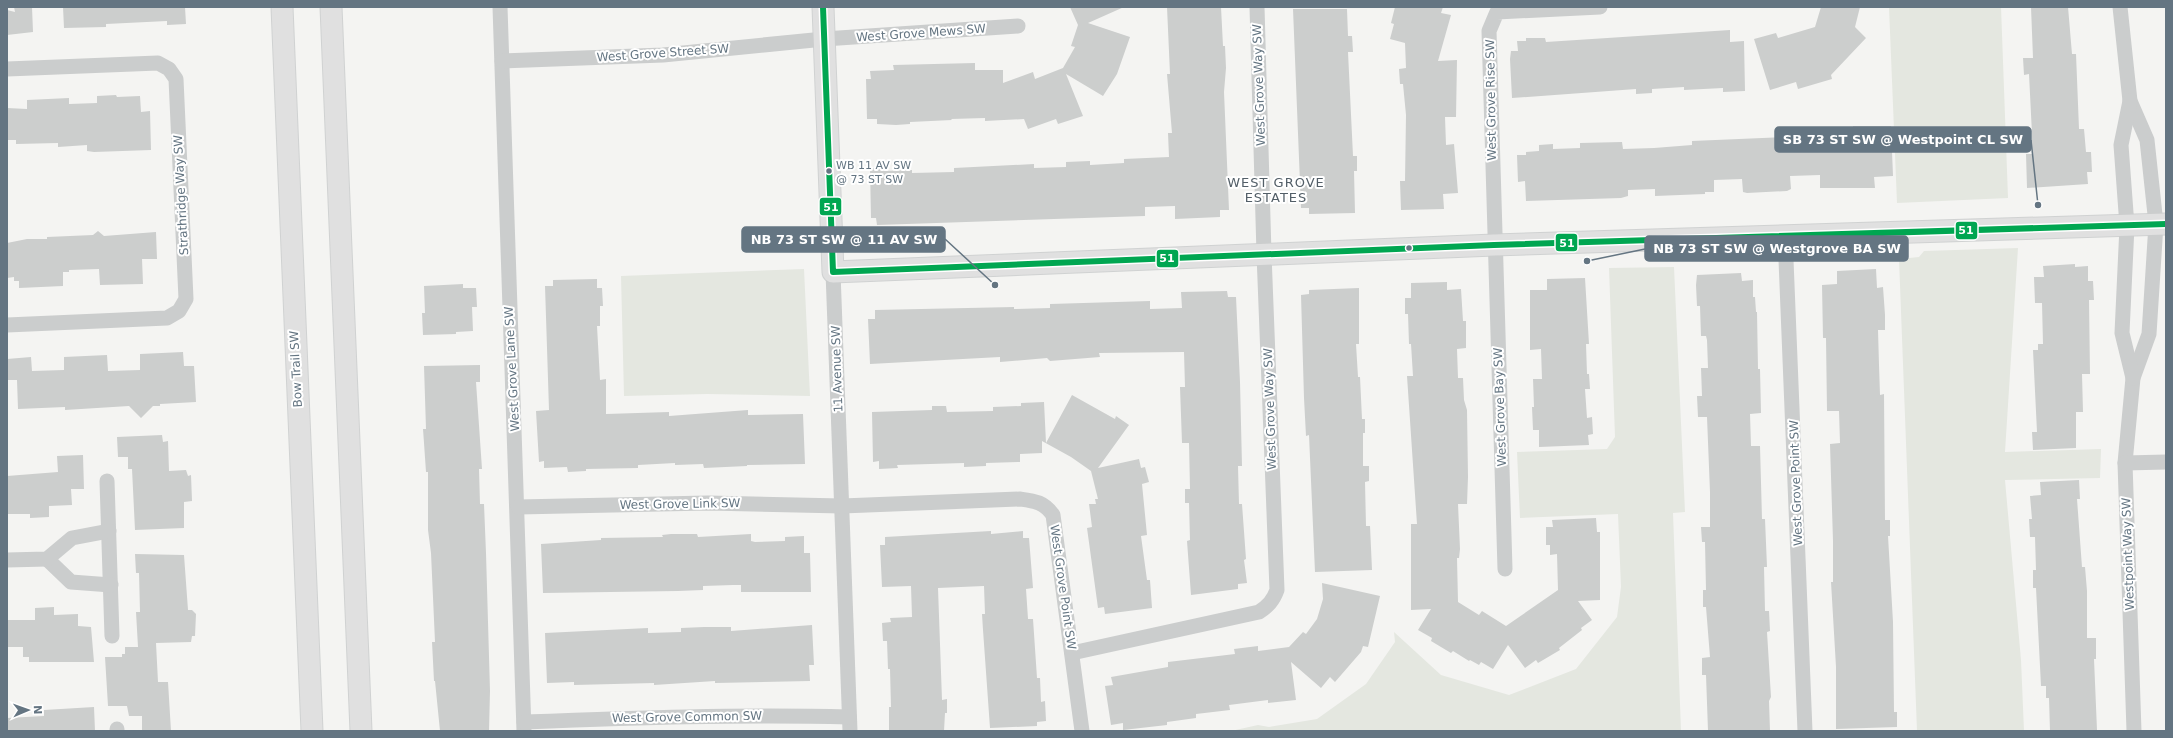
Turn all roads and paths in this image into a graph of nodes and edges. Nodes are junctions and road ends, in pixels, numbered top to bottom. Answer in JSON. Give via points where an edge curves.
{"nodes":[{"id":1,"x":282,"y":7,"type":"edge"},
{"id":2,"x":331,"y":7,"type":"edge"},
{"id":3,"x":500,"y":7,"type":"edge"},
{"id":4,"x":823,"y":7,"type":"edge"},
{"id":5,"x":1257,"y":7,"type":"edge"},
{"id":6,"x":1600,"y":7,"type":"edge"},
{"id":7,"x":2120,"y":7,"type":"edge"},
{"id":8,"x":1018,"y":26,"type":"dead end"},
{"id":9,"x":824,"y":39,"type":"junction"},
{"id":10,"x":502,"y":61,"type":"junction"},
{"id":11,"x":7,"y":69,"type":"edge"},
{"id":12,"x":2130,"y":101,"type":"junction"},
{"id":13,"x":2161,"y":224,"type":"edge"},
{"id":14,"x":2127,"y":226,"type":"junction"},
{"id":15,"x":1786,"y":235,"type":"junction"},
{"id":16,"x":1494,"y":245,"type":"junction"},
{"id":17,"x":1264,"y":254,"type":"junction"},
{"id":18,"x":833,"y":272,"type":"junction"},
{"id":19,"x":7,"y":325,"type":"edge"},
{"id":20,"x":2133,"y":378,"type":"junction"},
{"id":21,"x":2166,"y":462,"type":"edge"},
{"id":22,"x":2125,"y":463,"type":"junction"},
{"id":23,"x":107,"y":481,"type":"dead end"},
{"id":24,"x":842,"y":506,"type":"junction"},
{"id":25,"x":518,"y":507,"type":"junction"},
{"id":26,"x":109,"y":531,"type":"junction"},
{"id":27,"x":47,"y":558,"type":"junction"},
{"id":28,"x":7,"y":560,"type":"edge"},
{"id":29,"x":1505,"y":569,"type":"dead end"},
{"id":30,"x":111,"y":585,"type":"junction"},
{"id":31,"x":112,"y":636,"type":"dead end"},
{"id":32,"x":1072,"y":653,"type":"junction"},
{"id":33,"x":850,"y":724,"type":"edge"},
{"id":34,"x":524,"y":726,"type":"edge"},
{"id":35,"x":312,"y":731,"type":"edge"},
{"id":36,"x":362,"y":731,"type":"edge"},
{"id":37,"x":1082,"y":731,"type":"edge"},
{"id":38,"x":1805,"y":731,"type":"edge"},
{"id":39,"x":2134,"y":731,"type":"edge"}],
"edges":[{"from":1,"to":35,"type":"street","name":"Bow Trail SW"},
{"from":2,"to":36,"type":"street"},
{"from":3,"to":10,"type":"street","name":"West Grove Lane SW"},
{"from":4,"to":9,"type":"street","name":"11 Avenue SW"},
{"from":5,"to":17,"type":"street","name":"West Grove Way SW"},
{"from":6,"to":16,"type":"street","name":"West Grove Rise SW","via":[[1497,12],[1489,31]]},
{"from":7,"to":12,"type":"street"},
{"from":8,"to":9,"type":"street","name":"West Grove Mews SW"},
{"from":9,"to":10,"type":"street","name":"West Grove Street SW","via":[[663,55]]},
{"from":9,"to":18,"type":"street","name":"11 Avenue SW"},
{"from":10,"to":25,"type":"street","name":"West Grove Lane SW","via":[[508,300]]},
{"from":11,"to":19,"type":"street","name":"Strathridge Way SW","via":[[158,63],[169,69],[176,78],[186,299],[179,311],[167,318]]},
{"from":12,"to":13,"type":"street","name":"Westpoint Way SW","via":[[2147,140]]},
{"from":12,"to":14,"type":"street","name":"Westpoint Way SW","via":[[2121,145]]},
{"from":13,"to":14,"type":"street"},
{"from":13,"to":20,"type":"street","name":"Westpoint Way SW","via":[[2149,334]]},
{"from":14,"to":15,"type":"street"},
{"from":14,"to":20,"type":"street","name":"Westpoint Way SW","via":[[2122,333]]},
{"from":15,"to":16,"type":"street"},
{"from":15,"to":38,"type":"street","name":"West Grove Point SW"},
{"from":16,"to":17,"type":"street"},
{"from":16,"to":29,"type":"street","name":"West Grove Bay SW"},
{"from":17,"to":18,"type":"street"},
{"from":17,"to":32,"type":"street","name":"West Grove Way SW","via":[[1277,579],[1274,599],[1259,612]]},
{"from":18,"to":24,"type":"street","name":"11 Avenue SW"},
{"from":20,"to":22,"type":"street","name":"Westpoint Way SW"},
{"from":21,"to":22,"type":"street"},
{"from":22,"to":39,"type":"street","name":"Westpoint Way SW"},
{"from":23,"to":26,"type":"street"},
{"from":24,"to":25,"type":"street","name":"West Grove Link SW","via":[[708,503]]},
{"from":24,"to":32,"type":"street","name":"West Grove Point SW","via":[[1020,499],[1036,501],[1047,506],[1053,515]]},
{"from":24,"to":33,"type":"street","name":"11 Avenue SW"},
{"from":25,"to":34,"type":"street","name":"West Grove Lane SW"},
{"from":26,"to":27,"type":"street","via":[[72,538]]},
{"from":26,"to":30,"type":"street"},
{"from":27,"to":28,"type":"street"},
{"from":27,"to":30,"type":"street","via":[[71,582]]},
{"from":30,"to":31,"type":"street"},
{"from":32,"to":37,"type":"street","name":"West Grove Point SW"},
{"from":33,"to":34,"type":"street","name":"West Grove Common SW","via":[[788,716],[653,717]]}]}
